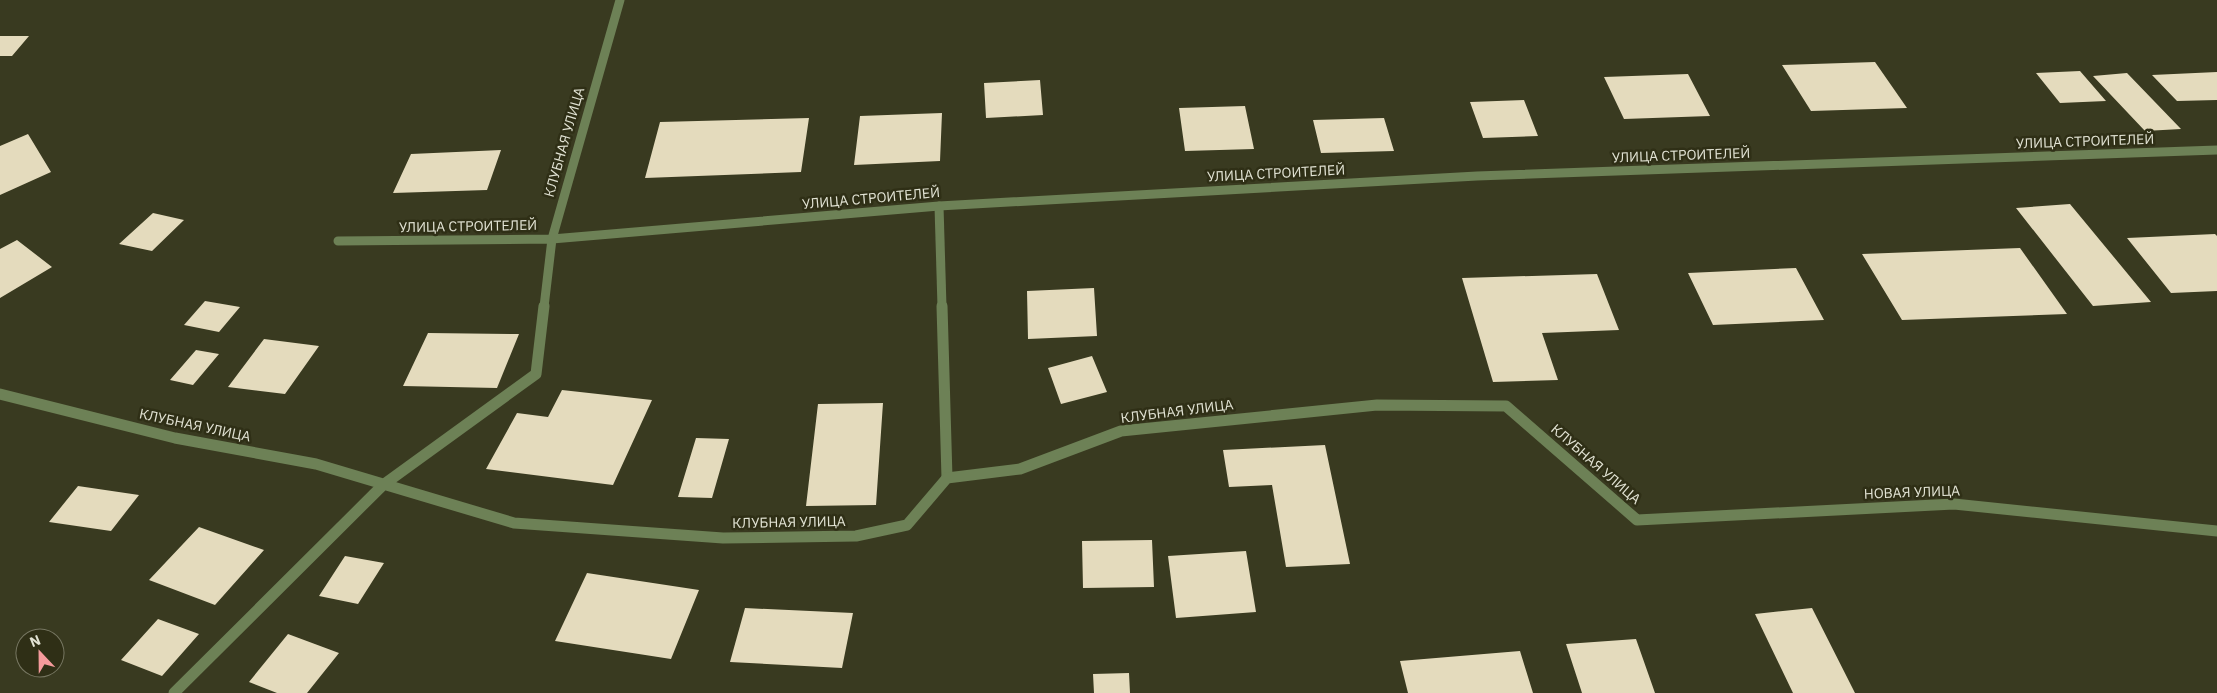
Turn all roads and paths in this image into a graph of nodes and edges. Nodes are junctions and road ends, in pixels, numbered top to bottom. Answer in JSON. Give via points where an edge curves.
{"nodes":[{"id":1,"x":620,"y":0,"type":"edge"},
{"id":2,"x":2217,"y":150,"type":"edge"},
{"id":3,"x":939,"y":206,"type":"junction"},
{"id":4,"x":552,"y":239,"type":"junction"},
{"id":5,"x":338,"y":241,"type":"dead end"},
{"id":6,"x":0,"y":394,"type":"edge"},
{"id":7,"x":947,"y":478,"type":"junction"},
{"id":8,"x":383,"y":485,"type":"junction"},
{"id":9,"x":1637,"y":520,"type":"joint"},
{"id":10,"x":2217,"y":531,"type":"edge"},
{"id":11,"x":174,"y":693,"type":"edge"}],
"edges":[{"from":1,"to":4,"type":"street","name":"КЛУБНАЯ УЛИЦА"},
{"from":2,"to":3,"type":"street","name":"УЛИЦА СТРОИТЕЛЕЙ","via":[[1477,176]]},
{"from":3,"to":4,"type":"street","name":"УЛИЦА СТРОИТЕЛЕЙ"},
{"from":3,"to":7,"type":"street"},
{"from":4,"to":5,"type":"street","name":"УЛИЦА СТРОИТЕЛЕЙ"},
{"from":4,"to":8,"type":"street","name":"КЛУБНАЯ УЛИЦА","via":[[536,374]]},
{"from":6,"to":8,"type":"street","name":"КЛУБНАЯ УЛИЦА","via":[[175,438],[316,464]]},
{"from":7,"to":8,"type":"street","name":"КЛУБНАЯ УЛИЦА","via":[[907,525],[856,536],[723,538],[514,523]]},
{"from":7,"to":9,"type":"street","name":"КЛУБНАЯ УЛИЦА","via":[[1020,469],[1121,431],[1377,404],[1506,406]]},
{"from":8,"to":11,"type":"street","name":"КЛУБНАЯ УЛИЦА"},
{"from":9,"to":10,"type":"street","name":"НОВАЯ УЛИЦА","via":[[1954,504]]}]}
